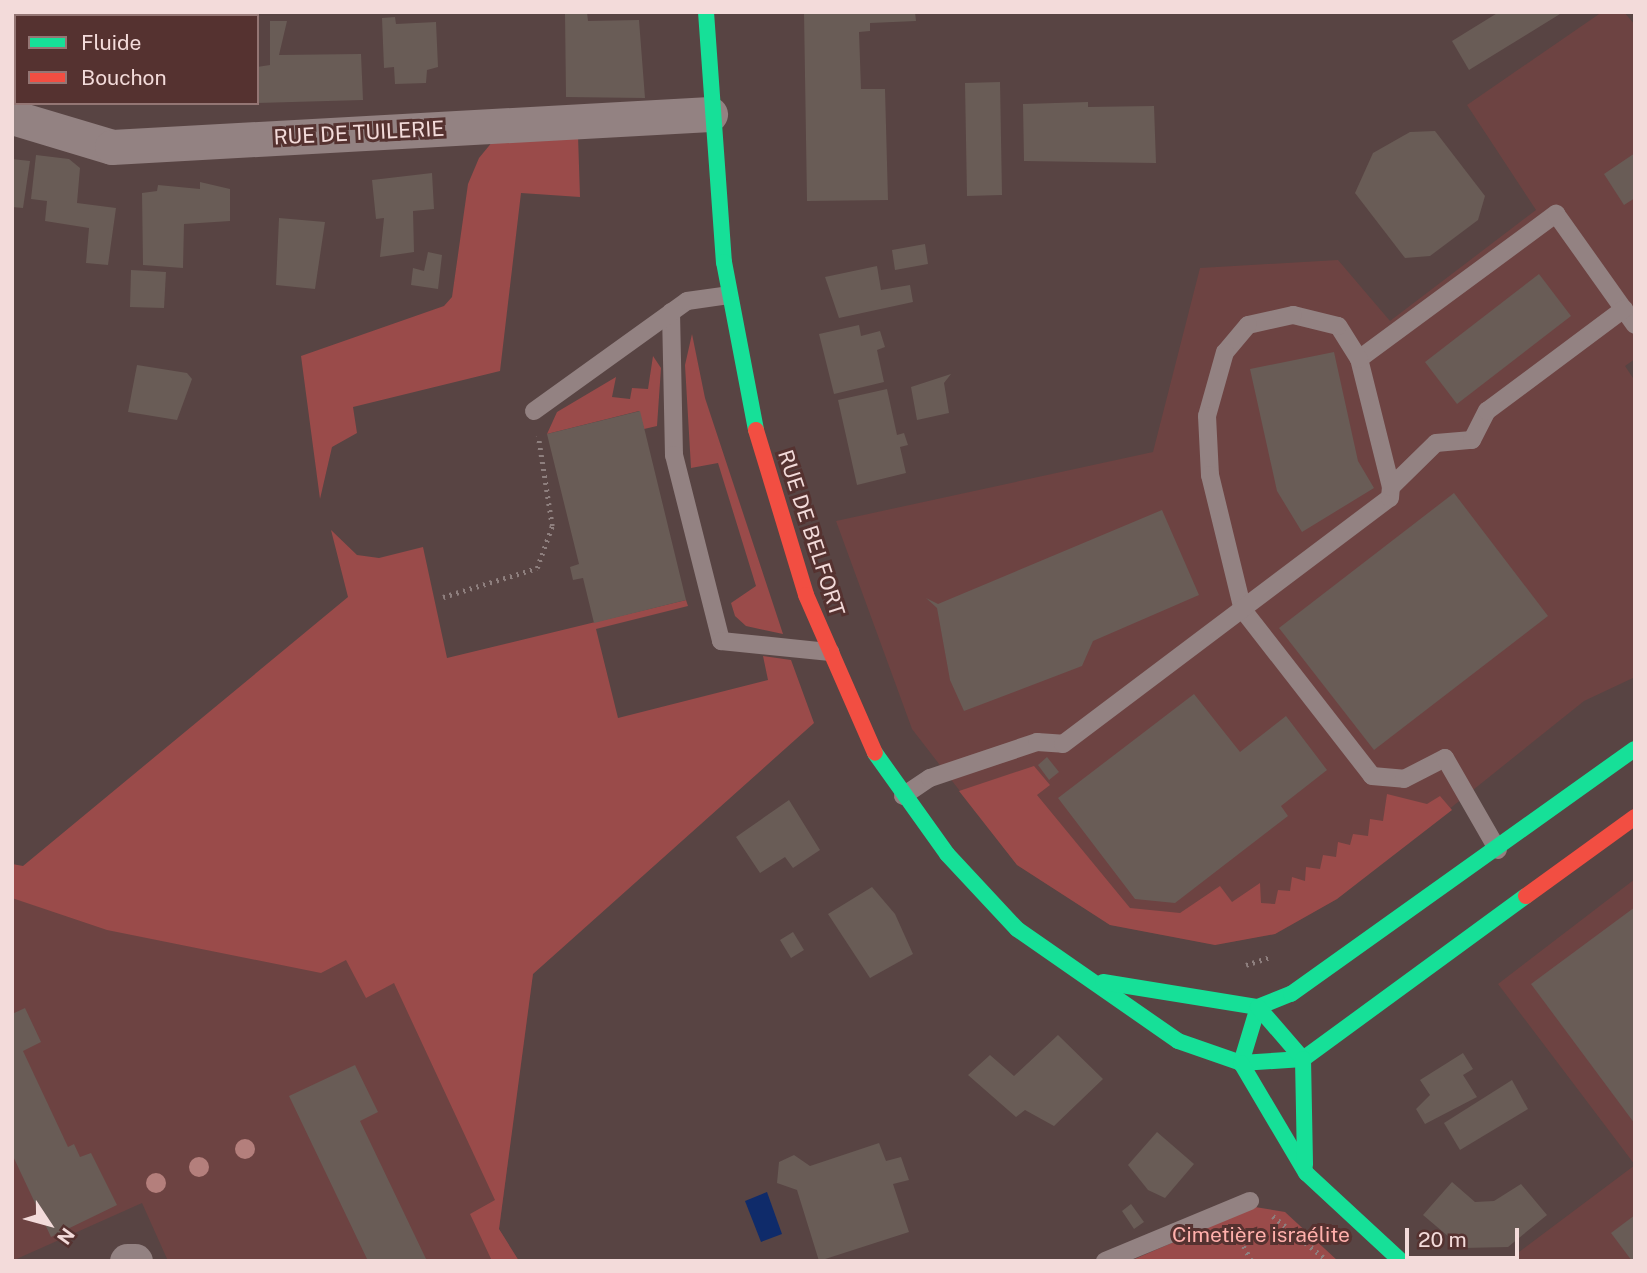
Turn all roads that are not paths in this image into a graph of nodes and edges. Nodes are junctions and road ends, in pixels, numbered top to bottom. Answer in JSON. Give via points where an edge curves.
{"nodes":[{"id":1,"x":706,"y":12,"type":"edge"},
{"id":2,"x":710,"y":114,"type":"junction"},
{"id":3,"x":12,"y":117,"type":"edge"},
{"id":4,"x":730,"y":295,"type":"junction"},
{"id":5,"x":1624,"y":309,"type":"junction"},
{"id":6,"x":671,"y":312,"type":"junction"},
{"id":7,"x":1635,"y":325,"type":"edge"},
{"id":8,"x":1359,"y":359,"type":"junction"},
{"id":9,"x":534,"y":411,"type":"road end"},
{"id":10,"x":1391,"y":487,"type":"junction"},
{"id":11,"x":1243,"y":610,"type":"junction"},
{"id":12,"x":830,"y":652,"type":"junction"},
{"id":13,"x":1635,"y":749,"type":"edge"},
{"id":14,"x":903,"y":796,"type":"junction"},
{"id":15,"x":1635,"y":817,"type":"edge"},
{"id":16,"x":1498,"y":850,"type":"junction"},
{"id":17,"x":1080,"y":977,"type":"junction"},
{"id":18,"x":1258,"y":1007,"type":"junction"},
{"id":19,"x":1303,"y":1059,"type":"junction"},
{"id":20,"x":1241,"y":1063,"type":"junction"},
{"id":21,"x":1305,"y":1167,"type":"junction"},
{"id":22,"x":1250,"y":1201,"type":"dead end"},
{"id":23,"x":127,"y":1261,"type":"edge"},
{"id":24,"x":135,"y":1261,"type":"edge"},
{"id":25,"x":1105,"y":1261,"type":"edge"},
{"id":26,"x":1401,"y":1261,"type":"edge"}],
"edges":[{"from":1,"to":2,"type":"main road","name":"RUE DE BELFORT"},
{"from":2,"to":3,"type":"street","name":"RUE DE TUILERIE","via":[[112,147]]},
{"from":2,"to":4,"type":"main road","name":"RUE DE BELFORT"},
{"from":4,"to":6,"type":"lane","via":[[687,301]]},
{"from":4,"to":12,"type":"main road","name":"RUE DE BELFORT","via":[[747,402]]},
{"from":5,"to":7,"type":"lane"},
{"from":5,"to":8,"type":"lane","via":[[1556,214]]},
{"from":5,"to":10,"type":"lane","via":[[1487,411],[1472,440],[1436,443]]},
{"from":6,"to":9,"type":"lane"},
{"from":6,"to":12,"type":"lane","via":[[674,455],[721,641]]},
{"from":8,"to":10,"type":"lane"},
{"from":8,"to":11,"type":"lane","via":[[1338,326],[1293,314],[1248,325],[1225,352],[1206,416],[1210,475]]},
{"from":10,"to":11,"type":"lane","via":[[1390,498]]},
{"from":11,"to":14,"type":"lane","via":[[1063,744],[1037,742],[930,778]]},
{"from":11,"to":16,"type":"lane","via":[[1372,776],[1404,779],[1445,758]]},
{"from":12,"to":14,"type":"main road","name":"RUE DE BELFORT","via":[[867,742]]},
{"from":13,"to":16,"type":"main road"},
{"from":14,"to":17,"type":"main road","name":"RUE DE BELFORT","via":[[1003,915]]},
{"from":15,"to":19,"type":"main road"},
{"from":16,"to":18,"type":"main road","via":[[1321,977]]},
{"from":17,"to":18,"type":"main road"},
{"from":17,"to":20,"type":"main road","name":"RUE DE BELFORT","via":[[1178,1041]]},
{"from":18,"to":19,"type":"main road"},
{"from":18,"to":20,"type":"main road"},
{"from":19,"to":20,"type":"main road"},
{"from":19,"to":21,"type":"main road"},
{"from":20,"to":21,"type":"main road"},
{"from":21,"to":26,"type":"main road","via":[[1346,1215]]},
{"from":22,"to":25,"type":"lane"},
{"from":23,"to":24,"type":"street"}]}
